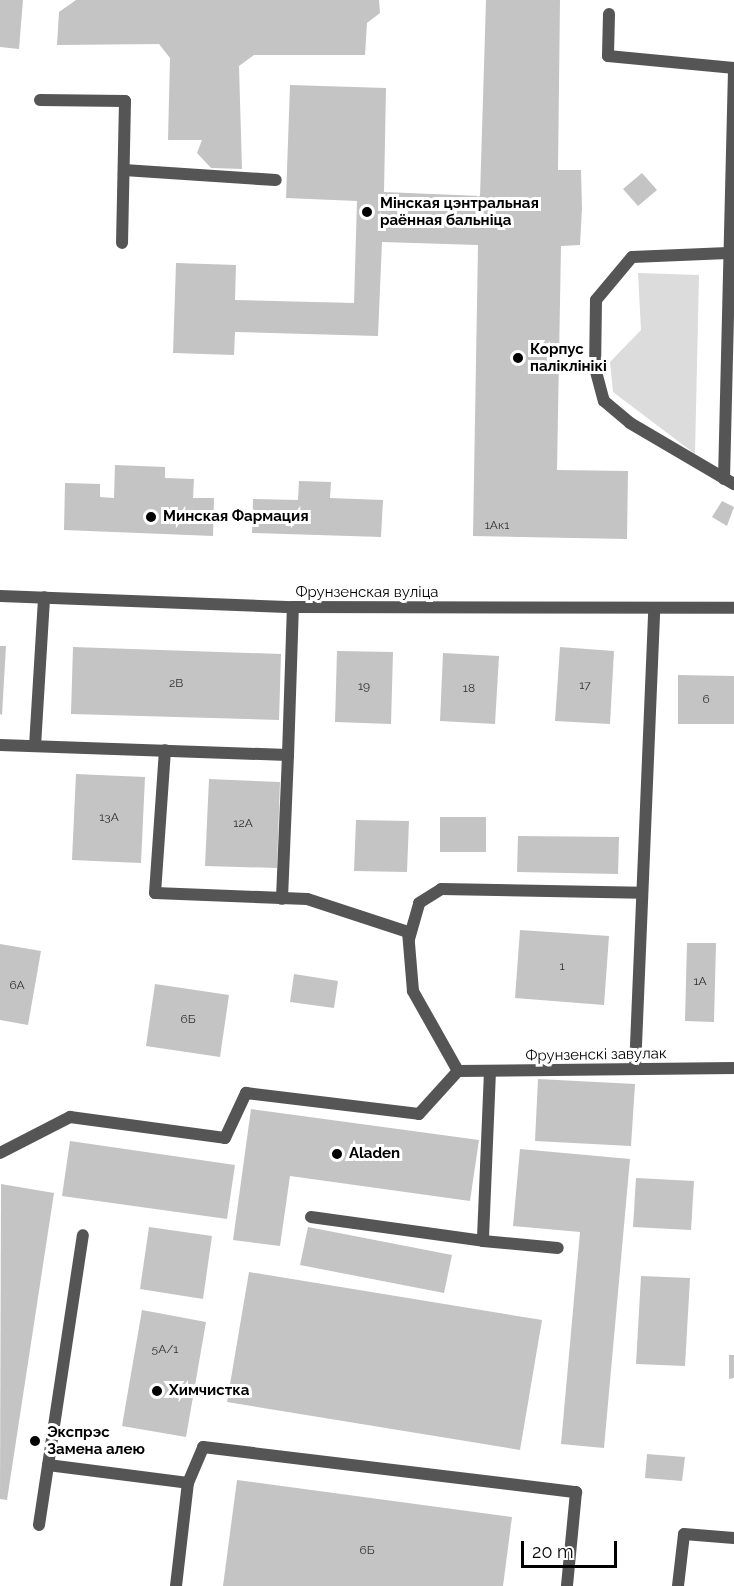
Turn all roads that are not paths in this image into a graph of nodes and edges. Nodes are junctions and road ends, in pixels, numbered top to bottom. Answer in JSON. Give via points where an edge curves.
{"nodes":[{"id":1,"x":609,"y":14,"type":"dead end"},
{"id":2,"x":734,"y":68,"type":"edge"},
{"id":3,"x":40,"y":100,"type":"dead end"},
{"id":4,"x":124,"y":170,"type":"junction"},
{"id":5,"x":276,"y":180,"type":"dead end"},
{"id":6,"x":122,"y":243,"type":"dead end"},
{"id":7,"x":728,"y":253,"type":"junction"},
{"id":8,"x":729,"y":481,"type":"edge"},
{"id":9,"x":0,"y":596,"type":"edge"},
{"id":10,"x":44,"y":597,"type":"junction"},
{"id":11,"x":293,"y":607,"type":"junction"},
{"id":12,"x":734,"y":608,"type":"edge"},
{"id":13,"x":654,"y":609,"type":"junction"},
{"id":14,"x":0,"y":745,"type":"edge"},
{"id":15,"x":35,"y":746,"type":"junction"},
{"id":16,"x":165,"y":750,"type":"junction"},
{"id":17,"x":288,"y":755,"type":"junction"},
{"id":18,"x":642,"y":893,"type":"junction"},
{"id":19,"x":282,"y":899,"type":"junction"},
{"id":20,"x":409,"y":939,"type":"junction"},
{"id":21,"x":734,"y":1068,"type":"edge"},
{"id":22,"x":635,"y":1069,"type":"junction"},
{"id":23,"x":458,"y":1071,"type":"junction"},
{"id":24,"x":490,"y":1071,"type":"junction"},
{"id":25,"x":0,"y":1153,"type":"edge"},
{"id":26,"x":311,"y":1217,"type":"dead end"},
{"id":27,"x":83,"y":1235,"type":"dead end"},
{"id":28,"x":483,"y":1241,"type":"junction"},
{"id":29,"x":558,"y":1248,"type":"dead end"},
{"id":30,"x":48,"y":1466,"type":"junction"},
{"id":31,"x":188,"y":1484,"type":"junction"},
{"id":32,"x":39,"y":1524,"type":"dead end"},
{"id":33,"x":734,"y":1538,"type":"edge"},
{"id":34,"x":176,"y":1586,"type":"edge"},
{"id":35,"x":567,"y":1586,"type":"edge"},
{"id":36,"x":678,"y":1586,"type":"edge"}],
"edges":[{"from":1,"to":2,"type":"street","via":[[608,56]]},
{"from":2,"to":7,"type":"street"},
{"from":3,"to":4,"type":"street","via":[[125,101]]},
{"from":4,"to":5,"type":"street"},
{"from":4,"to":6,"type":"street"},
{"from":7,"to":8,"type":"street"},
{"from":7,"to":8,"type":"street","via":[[632,257],[596,300],[596,368],[604,401],[630,423]]},
{"from":9,"to":10,"type":"street","name":"Фрунзенская вуліца"},
{"from":10,"to":11,"type":"street","name":"Фрунзенская вуліца"},
{"from":10,"to":15,"type":"street"},
{"from":11,"to":13,"type":"street","name":"Фрунзенская вуліца"},
{"from":11,"to":17,"type":"street"},
{"from":12,"to":13,"type":"street","name":"Фрунзенская вуліца"},
{"from":13,"to":18,"type":"street"},
{"from":14,"to":15,"type":"street"},
{"from":15,"to":16,"type":"street"},
{"from":16,"to":17,"type":"street"},
{"from":16,"to":19,"type":"street","via":[[155,893]]},
{"from":17,"to":19,"type":"street"},
{"from":18,"to":20,"type":"street","via":[[441,889],[419,903]]},
{"from":18,"to":22,"type":"street"},
{"from":19,"to":20,"type":"street","via":[[307,899],[408,932]]},
{"from":20,"to":23,"type":"street","via":[[413,991]]},
{"from":21,"to":22,"type":"street","name":"Фрунзенскі завулак"},
{"from":22,"to":24,"type":"street","name":"Фрунзенскі завулак"},
{"from":23,"to":24,"type":"street","name":"Фрунзенскі завулак"},
{"from":23,"to":25,"type":"street","via":[[419,1114],[246,1093],[225,1138],[70,1117]]},
{"from":24,"to":28,"type":"street"},
{"from":26,"to":28,"type":"street"},
{"from":27,"to":30,"type":"street"},
{"from":28,"to":29,"type":"street"},
{"from":30,"to":31,"type":"street"},
{"from":30,"to":32,"type":"street"},
{"from":31,"to":34,"type":"street"},
{"from":31,"to":35,"type":"street","via":[[203,1447],[576,1492]]},
{"from":33,"to":36,"type":"street","via":[[684,1534]]}]}
